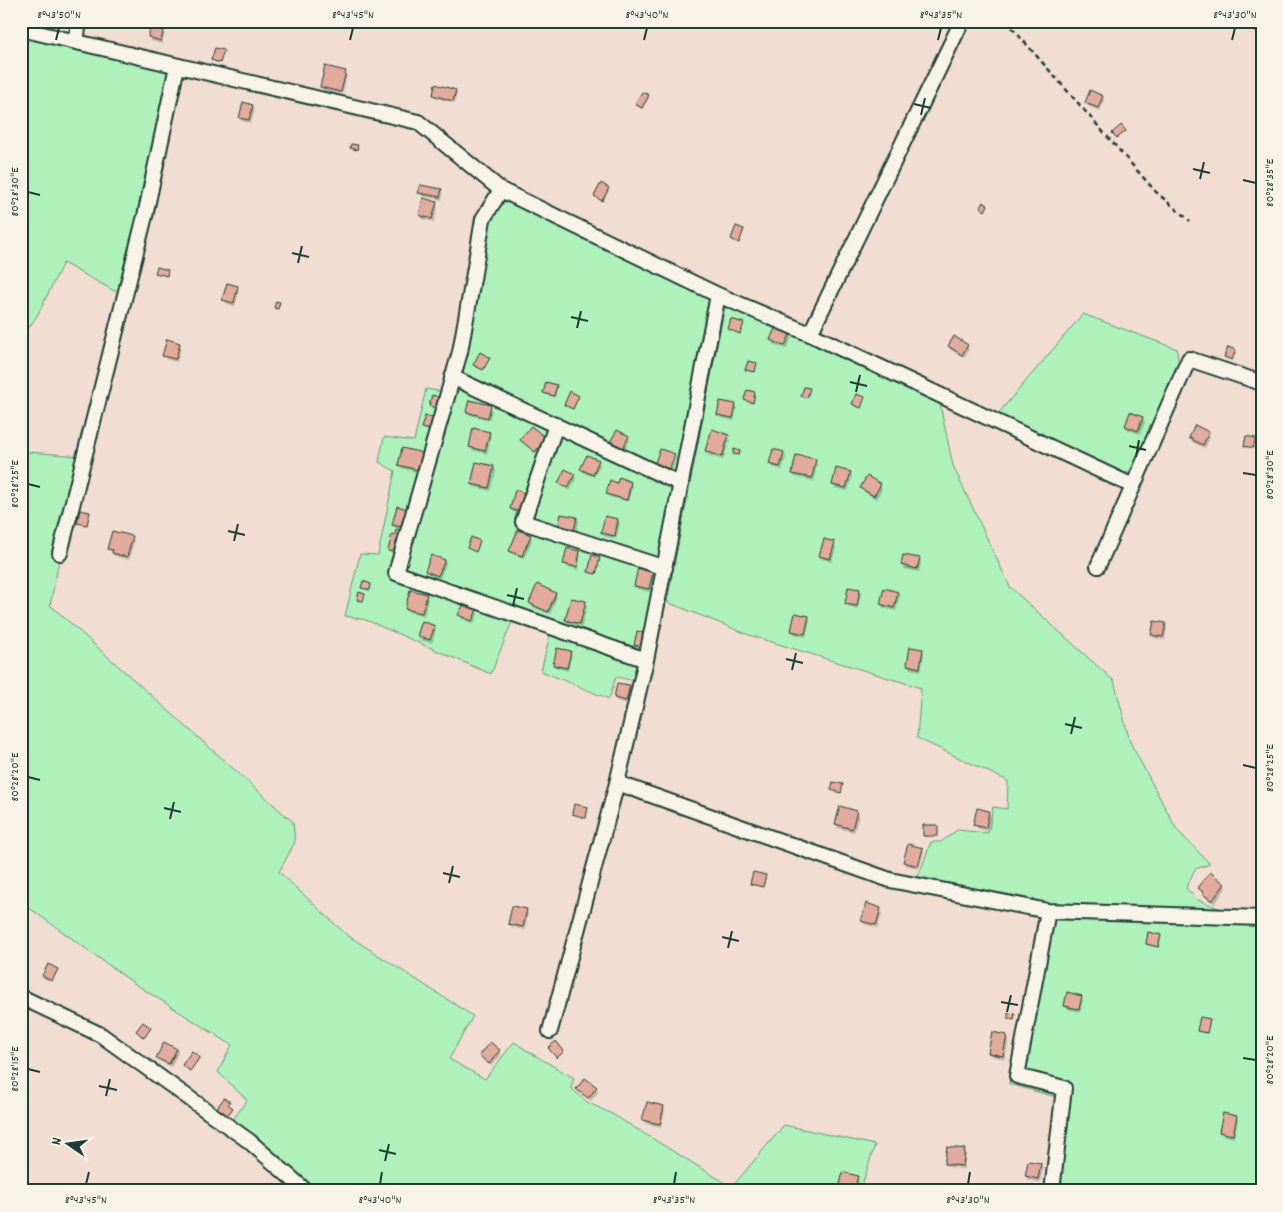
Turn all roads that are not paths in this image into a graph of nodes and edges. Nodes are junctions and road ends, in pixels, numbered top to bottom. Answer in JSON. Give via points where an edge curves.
{"nodes":[{"id":1,"x":79,"y":21,"type":"edge"},
{"id":2,"x":962,"y":21,"type":"edge"},
{"id":3,"x":21,"y":29,"type":"edge"},
{"id":4,"x":76,"y":42,"type":"junction"},
{"id":5,"x":177,"y":66,"type":"junction"},
{"id":6,"x":501,"y":190,"type":"junction"},
{"id":7,"x":718,"y":295,"type":"junction"},
{"id":8,"x":810,"y":334,"type":"junction"},
{"id":9,"x":452,"y":377,"type":"junction"},
{"id":10,"x":1262,"y":383,"type":"edge"},
{"id":11,"x":556,"y":425,"type":"junction"},
{"id":12,"x":681,"y":484,"type":"junction"},
{"id":13,"x":1133,"y":486,"type":"junction"},
{"id":14,"x":60,"y":553,"type":"dead end"},
{"id":15,"x":1098,"y":566,"type":"dead end"},
{"id":16,"x":665,"y":568,"type":"junction"},
{"id":17,"x":646,"y":660,"type":"junction"},
{"id":18,"x":617,"y":783,"type":"junction"},
{"id":19,"x":1048,"y":912,"type":"junction"},
{"id":20,"x":1262,"y":918,"type":"edge"},
{"id":21,"x":21,"y":997,"type":"edge"},
{"id":22,"x":550,"y":1031,"type":"dead end"},
{"id":23,"x":306,"y":1191,"type":"edge"},
{"id":24,"x":1052,"y":1191,"type":"edge"}],
"edges":[{"from":1,"to":4,"type":"street"},
{"from":2,"to":8,"type":"street"},
{"from":3,"to":4,"type":"street"},
{"from":4,"to":5,"type":"street"},
{"from":5,"to":6,"type":"street","via":[[418,122]]},
{"from":5,"to":14,"type":"street","via":[[145,216]]},
{"from":6,"to":7,"type":"street"},
{"from":6,"to":9,"type":"street","via":[[483,219],[460,352]]},
{"from":7,"to":8,"type":"street"},
{"from":7,"to":12,"type":"street"},
{"from":8,"to":13,"type":"street"},
{"from":9,"to":11,"type":"street"},
{"from":9,"to":17,"type":"street","via":[[396,573]]},
{"from":10,"to":13,"type":"street","via":[[1189,359]]},
{"from":11,"to":12,"type":"street"},
{"from":11,"to":16,"type":"street","via":[[523,522]]},
{"from":12,"to":16,"type":"street"},
{"from":13,"to":15,"type":"street"},
{"from":16,"to":17,"type":"street"},
{"from":17,"to":18,"type":"street"},
{"from":18,"to":19,"type":"street","via":[[890,880]]},
{"from":18,"to":22,"type":"street"},
{"from":19,"to":20,"type":"street"},
{"from":19,"to":24,"type":"street","via":[[1017,1076],[1064,1088]]},
{"from":21,"to":23,"type":"street","via":[[101,1035],[249,1141]]}]}
